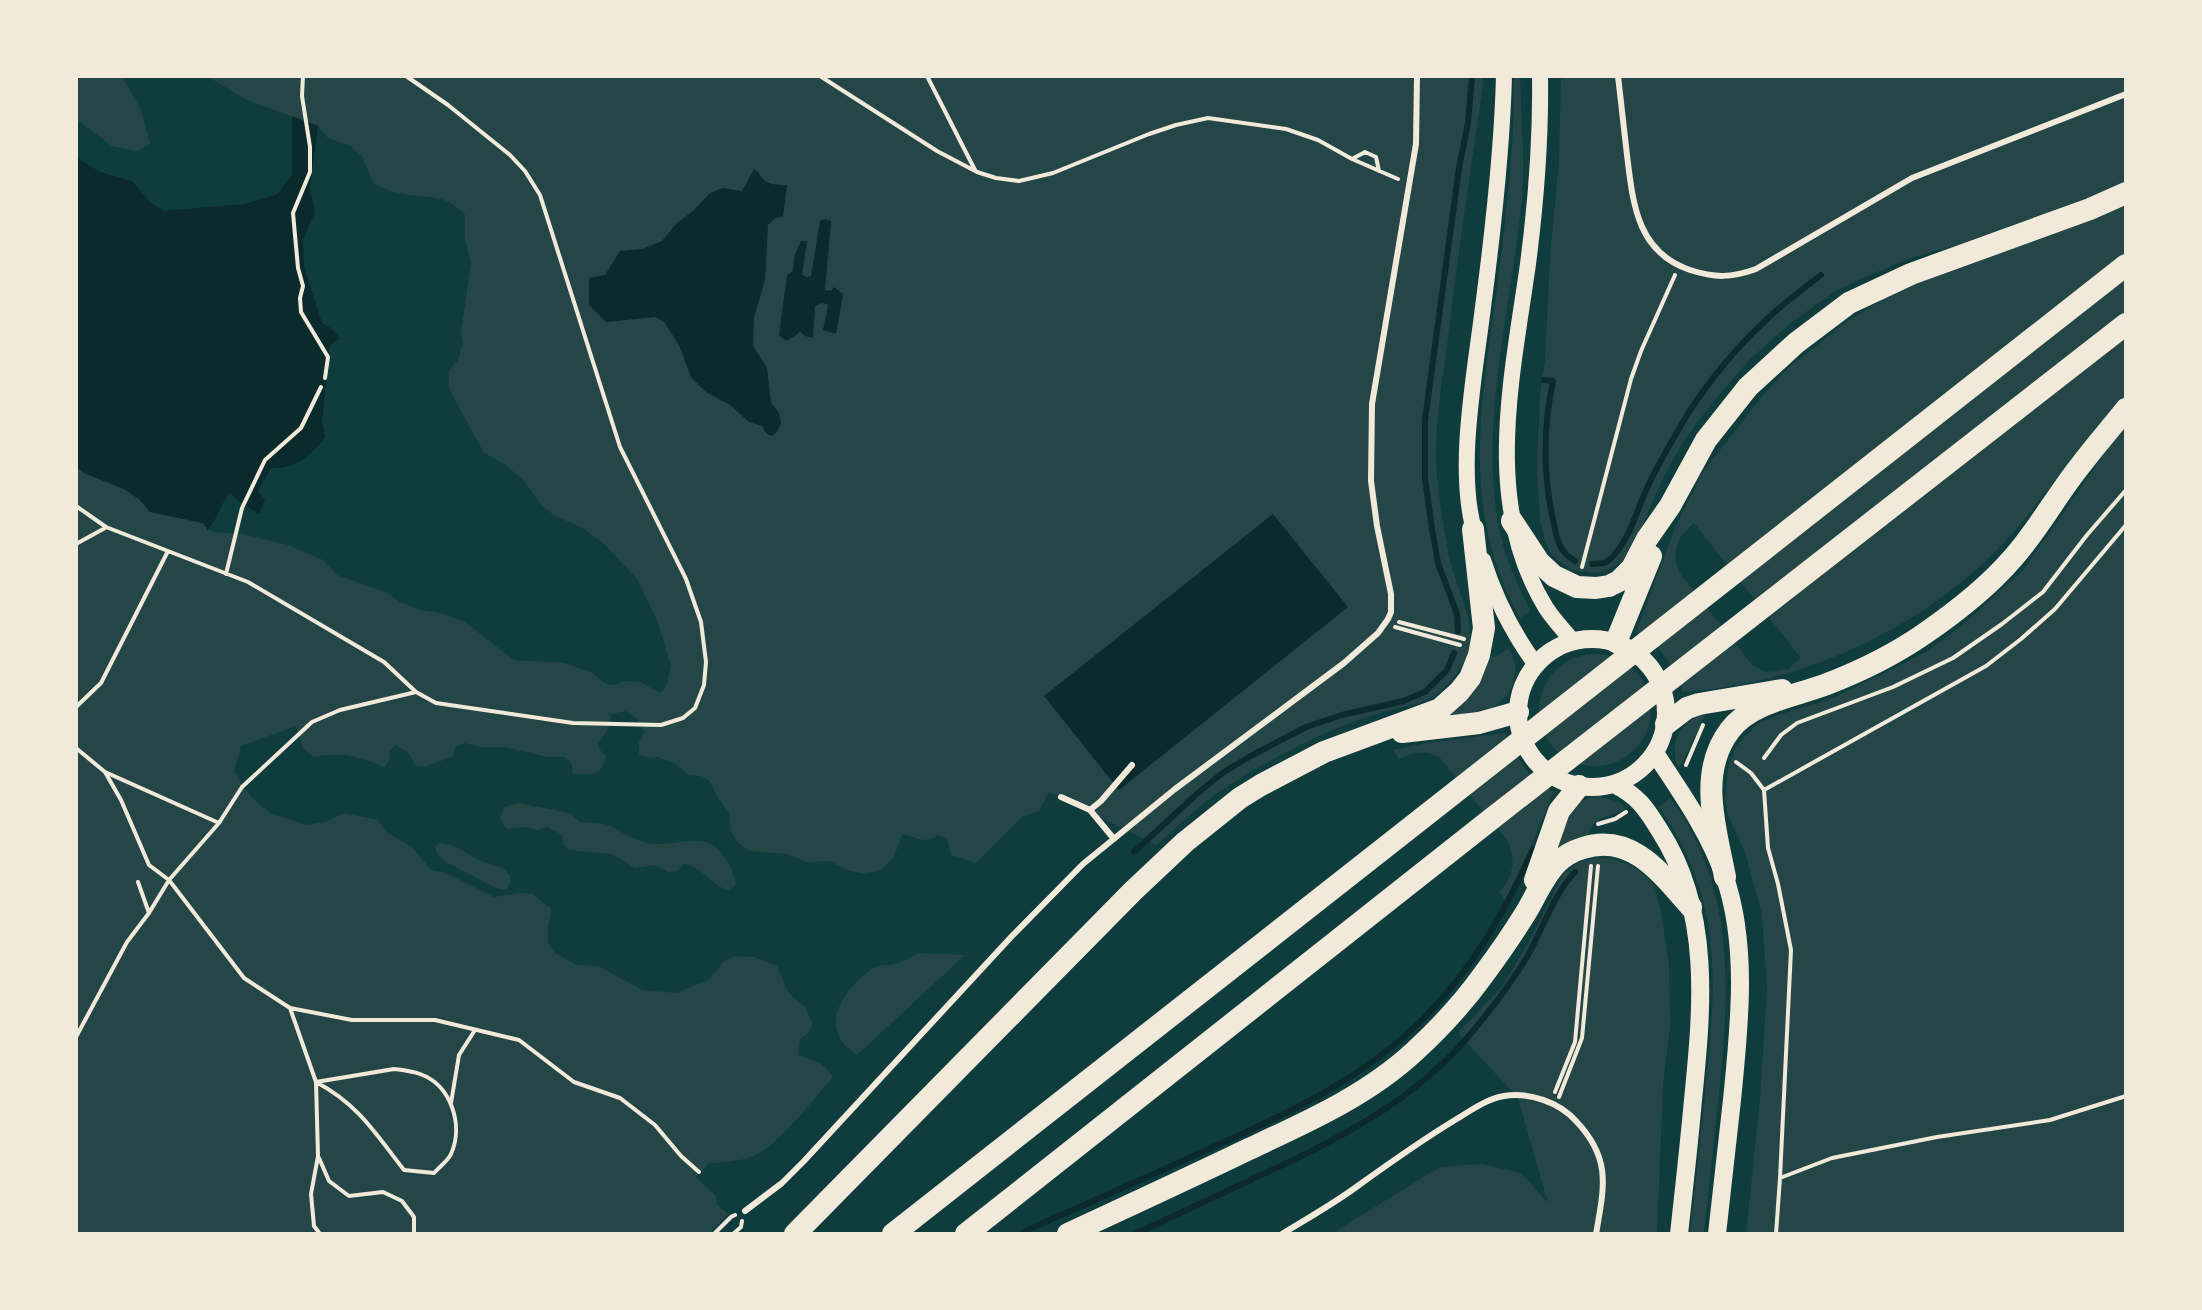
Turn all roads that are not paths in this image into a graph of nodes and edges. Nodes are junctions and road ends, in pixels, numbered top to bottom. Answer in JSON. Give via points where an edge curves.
{"nodes":[{"id":1,"x":1417,"y":76,"type":"edge"},
{"id":2,"x":1504,"y":76,"type":"edge"},
{"id":3,"x":1540,"y":76,"type":"edge"},
{"id":4,"x":1618,"y":76,"type":"edge"},
{"id":5,"x":2126,"y":94,"type":"edge"},
{"id":6,"x":2126,"y":193,"type":"edge"},
{"id":7,"x":2126,"y":265,"type":"edge"},
{"id":8,"x":2126,"y":324,"type":"edge"},
{"id":9,"x":2126,"y":409,"type":"edge"},
{"id":10,"x":1670,"y":506,"type":"junction"},
{"id":11,"x":1512,"y":521,"type":"junction"},
{"id":12,"x":1473,"y":529,"type":"junction"},
{"id":13,"x":1573,"y":641,"type":"junction"},
{"id":14,"x":1616,"y":642,"type":"junction"},
{"id":15,"x":1536,"y":665,"type":"junction"},
{"id":16,"x":1829,"y":683,"type":"junction"},
{"id":17,"x":1518,"y":712,"type":"junction"},
{"id":18,"x":1666,"y":724,"type":"junction"},
{"id":19,"x":1371,"y":735,"type":"junction"},
{"id":20,"x":1655,"y":753,"type":"junction"},
{"id":21,"x":1132,"y":765,"type":"dead end"},
{"id":22,"x":1614,"y":784,"type":"junction"},
{"id":23,"x":1579,"y":786,"type":"junction"},
{"id":24,"x":1061,"y":797,"type":"dead end"},
{"id":25,"x":1090,"y":810,"type":"junction"},
{"id":26,"x":1114,"y":839,"type":"junction"},
{"id":27,"x":1725,"y":877,"type":"junction"},
{"id":28,"x":1691,"y":907,"type":"junction"},
{"id":29,"x":1520,"y":923,"type":"junction"},
{"id":30,"x":745,"y":1211,"type":"road end"},
{"id":31,"x":795,"y":1234,"type":"edge"},
{"id":32,"x":893,"y":1234,"type":"edge"},
{"id":33,"x":966,"y":1234,"type":"edge"},
{"id":34,"x":1068,"y":1234,"type":"edge"},
{"id":35,"x":1282,"y":1234,"type":"edge"},
{"id":36,"x":1596,"y":1234,"type":"edge"},
{"id":37,"x":1679,"y":1234,"type":"edge"},
{"id":38,"x":1717,"y":1234,"type":"edge"}],
"edges":[{"from":1,"to":26,"type":"lane","via":[[1416,144],[1370,435],[1371,481],[1391,612],[1378,633],[1344,663]]},
{"from":2,"to":12,"type":"main road","via":[[1490,256],[1468,432]]},
{"from":3,"to":11,"type":"main road","via":[[1534,212],[1508,420]]},
{"from":4,"to":5,"type":"lane","via":[[1639,223],[1661,255],[1710,276],[1756,269],[1912,178]]},
{"from":6,"to":10,"type":"highway","via":[[1911,274],[1849,303],[1748,387],[1706,440]]},
{"from":7,"to":32,"type":"highway"},
{"from":8,"to":33,"type":"highway"},
{"from":9,"to":16,"type":"highway","via":[[2012,559],[1983,589],[1893,654]]},
{"from":10,"to":11,"type":"highway","via":[[1632,568],[1619,581],[1596,588],[1577,587],[1554,576]]},
{"from":10,"to":14,"type":"highway"},
{"from":11,"to":13,"type":"main road","via":[[1535,587]]},
{"from":12,"to":15,"type":"main road","via":[[1493,591]]},
{"from":12,"to":19,"type":"highway","via":[[1484,628],[1470,678],[1440,709]]},
{"from":13,"to":14,"type":"main road"},
{"from":13,"to":15,"type":"main road"},
{"from":14,"to":18,"type":"main road","via":[[1635,652],[1661,683]]},
{"from":15,"to":17,"type":"main road","via":[[1526,679]]},
{"from":16,"to":18,"type":"highway","via":[[1699,704]]},
{"from":16,"to":27,"type":"highway","via":[[1752,712],[1730,730],[1717,752],[1710,799]]},
{"from":17,"to":19,"type":"highway","via":[[1479,723]]},
{"from":17,"to":23,"type":"main road","via":[[1535,759],[1559,779]]},
{"from":18,"to":20,"type":"main road"},
{"from":19,"to":31,"type":"highway","via":[[1261,785],[1185,842]]},
{"from":20,"to":22,"type":"main road","via":[[1644,767]]},
{"from":20,"to":27,"type":"main road","via":[[1700,821]]},
{"from":21,"to":25,"type":"lane"},
{"from":22,"to":23,"type":"main road"},
{"from":22,"to":28,"type":"main road","via":[[1641,802],[1666,840]]},
{"from":23,"to":29,"type":"highway","via":[[1559,811]]},
{"from":24,"to":25,"type":"lane"},
{"from":25,"to":26,"type":"lane"},
{"from":26,"to":30,"type":"lane","via":[[1012,936],[804,1161]]},
{"from":27,"to":38,"type":"main road","via":[[1739,960],[1739,1011]]},
{"from":28,"to":29,"type":"highway","via":[[1653,864],[1634,851],[1595,845],[1556,864]]},
{"from":28,"to":37,"type":"main road","via":[[1701,1024]]},
{"from":29,"to":34,"type":"highway","via":[[1443,1024],[1374,1083],[1318,1116]]},
{"from":35,"to":36,"type":"lane","via":[[1424,1139],[1503,1096],[1534,1097],[1553,1105],[1573,1117],[1595,1144],[1603,1179]]}]}
